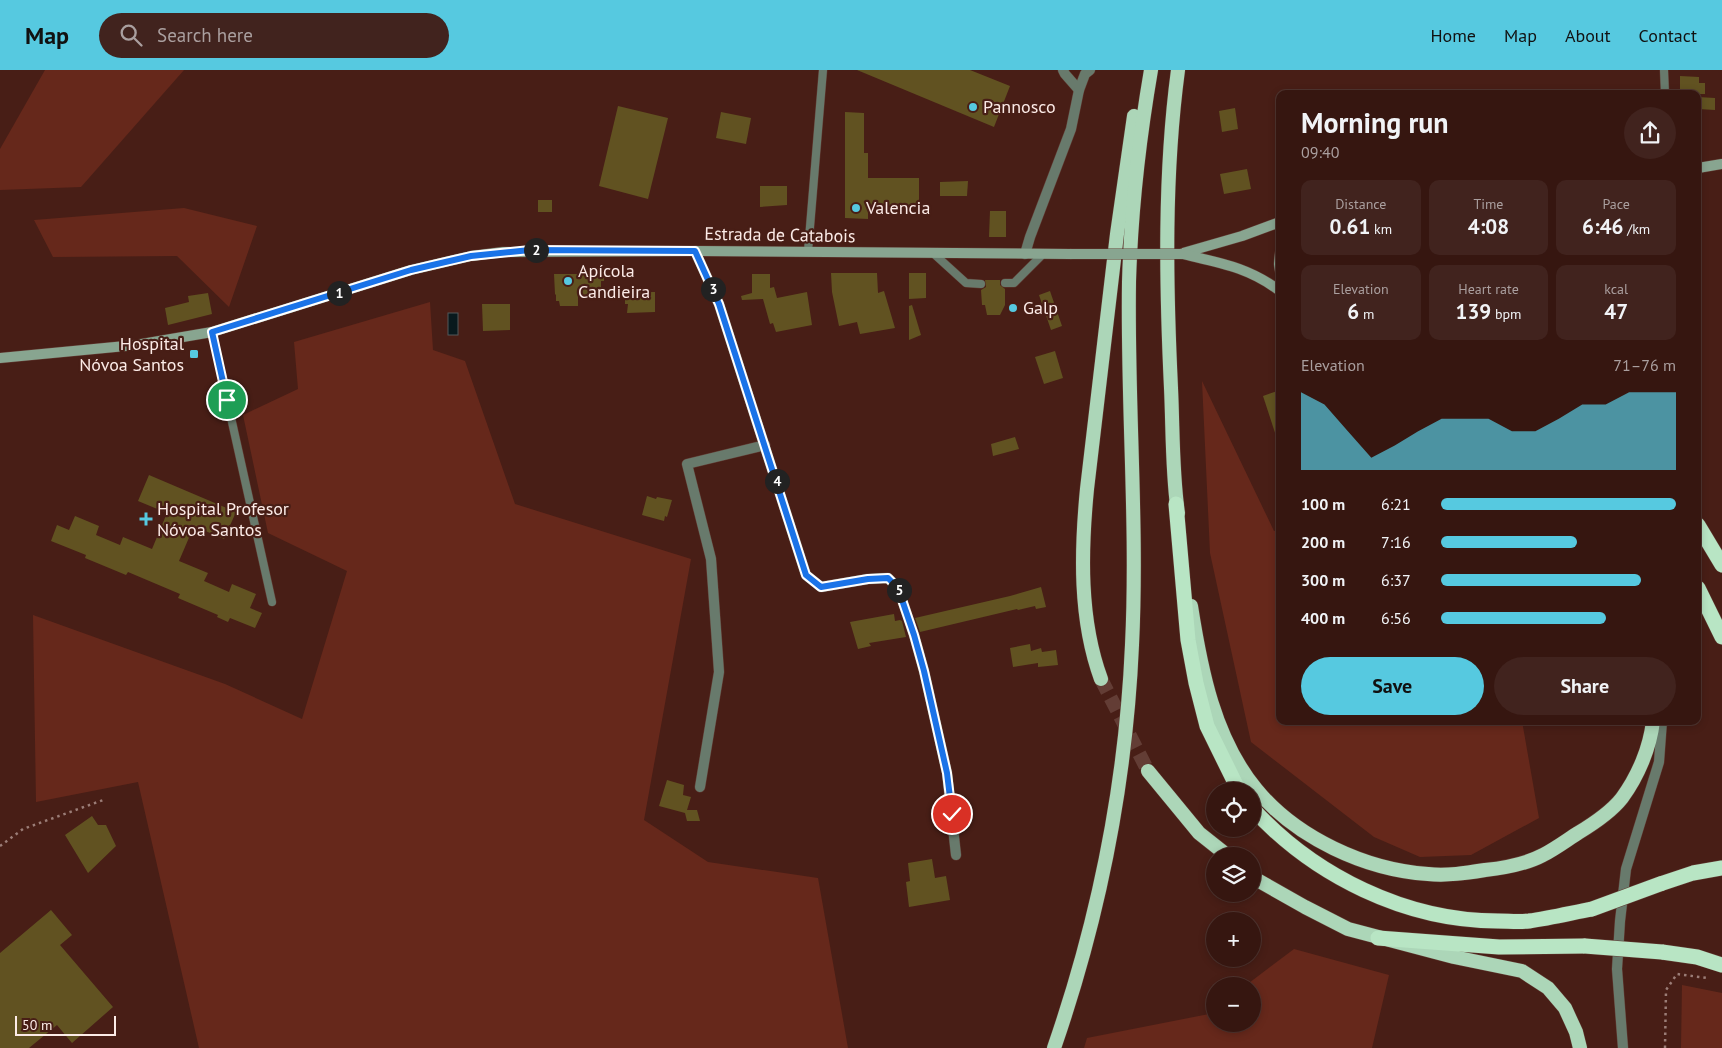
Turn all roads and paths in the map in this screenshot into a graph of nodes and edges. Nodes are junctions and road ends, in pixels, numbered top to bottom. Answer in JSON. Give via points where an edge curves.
{"nodes":[{"id":1,"x":823,"y":70,"type":"edge"},
{"id":2,"x":1063,"y":70,"type":"edge"},
{"id":3,"x":1090,"y":70,"type":"edge"},
{"id":4,"x":1150,"y":70,"type":"edge"},
{"id":5,"x":1178,"y":70,"type":"edge"},
{"id":6,"x":1664,"y":70,"type":"edge"},
{"id":7,"x":1079,"y":90,"type":"junction"},
{"id":8,"x":1665,"y":90,"type":"edge"},
{"id":9,"x":1722,"y":164,"type":"edge"},
{"id":10,"x":1701,"y":168,"type":"edge"},
{"id":11,"x":1276,"y":223,"type":"edge"},
{"id":12,"x":695,"y":251,"type":"junction"},
{"id":13,"x":808,"y":252,"type":"junction"},
{"id":14,"x":933,"y":253,"type":"junction"},
{"id":15,"x":1026,"y":254,"type":"junction"},
{"id":16,"x":1043,"y":254,"type":"junction"},
{"id":17,"x":1182,"y":254,"type":"junction"},
{"id":18,"x":1005,"y":283,"type":"dead end"},
{"id":19,"x":981,"y":284,"type":"dead end"},
{"id":20,"x":1276,"y":288,"type":"edge"},
{"id":21,"x":212,"y":332,"type":"junction"},
{"id":22,"x":0,"y":358,"type":"edge"},
{"id":23,"x":765,"y":445,"type":"junction"},
{"id":24,"x":1176,"y":504,"type":"junction"},
{"id":25,"x":1701,"y":529,"type":"edge"},
{"id":26,"x":1722,"y":565,"type":"edge"},
{"id":27,"x":1701,"y":594,"type":"edge"},
{"id":28,"x":272,"y":602,"type":"dead end"},
{"id":29,"x":1722,"y":637,"type":"edge"},
{"id":30,"x":1101,"y":679,"type":"tunnel mouth"},
{"id":31,"x":1652,"y":725,"type":"edge"},
{"id":32,"x":1662,"y":725,"type":"edge"},
{"id":33,"x":1148,"y":771,"type":"tunnel mouth"},
{"id":34,"x":1235,"y":782,"type":"edge"},
{"id":35,"x":700,"y":787,"type":"dead end"},
{"id":36,"x":106,"y":799,"type":"dead end"},
{"id":37,"x":1261,"y":818,"type":"edge"},
{"id":38,"x":0,"y":846,"type":"edge"},
{"id":39,"x":1217,"y":847,"type":"edge"},
{"id":40,"x":956,"y":855,"type":"dead end"},
{"id":41,"x":1722,"y":868,"type":"edge"},
{"id":42,"x":1261,"y":882,"type":"edge"},
{"id":43,"x":1378,"y":938,"type":"junction"},
{"id":44,"x":1722,"y":965,"type":"edge"},
{"id":45,"x":1707,"y":978,"type":"dead end"},
{"id":46,"x":1054,"y":1048,"type":"edge"},
{"id":47,"x":1580,"y":1048,"type":"edge"},
{"id":48,"x":1623,"y":1048,"type":"edge"},
{"id":49,"x":1666,"y":1048,"type":"edge"}],
"edges":[{"from":1,"to":13,"type":"lane"},
{"from":2,"to":7,"type":"street"},
{"from":3,"to":7,"type":"street"},
{"from":4,"to":30,"type":"highway","via":[[1137,101],[1126,163],[1084,522],[1083,586],[1094,659]]},
{"from":4,"to":46,"type":"highway","via":[[1134,199],[1130,282],[1134,592],[1126,723],[1105,866],[1084,952]]},
{"from":5,"to":24,"type":"highway","via":[[1173,105],[1168,242]]},
{"from":6,"to":8,"type":"lane"},
{"from":7,"to":15,"type":"street","via":[[1071,129]]},
{"from":9,"to":10,"type":"main road"},
{"from":11,"to":17,"type":"main road"},
{"from":12,"to":13,"type":"main road","name":"Estrada de Catabois"},
{"from":12,"to":21,"type":"main road","name":"Estrada de Catabois","via":[[530,250],[471,256],[411,270]]},
{"from":12,"to":23,"type":"street","via":[[719,304]]},
{"from":13,"to":14,"type":"main road","name":"Estrada de Catabois"},
{"from":14,"to":15,"type":"main road","name":"Estrada de Catabois"},
{"from":14,"to":19,"type":"lane","via":[[966,283]]},
{"from":15,"to":16,"type":"main road","name":"Estrada de Catabois"},
{"from":16,"to":17,"type":"main road","name":"Estrada de Catabois","bridge":true},
{"from":16,"to":18,"type":"lane","via":[[1014,283]]},
{"from":17,"to":20,"type":"main road","via":[[1244,270]]},
{"from":21,"to":22,"type":"main road","name":"Estrada de Catabois","via":[[136,345]]},
{"from":21,"to":28,"type":"lane"},
{"from":23,"to":35,"type":"street","via":[[687,464],[711,559],[719,672]]},
{"from":23,"to":40,"type":"street","via":[[806,575],[821,587],[888,578],[898,588],[924,671],[947,773]]},
{"from":24,"to":31,"type":"highway","via":[[1197,642],[1206,686],[1219,724],[1236,760],[1256,790],[1281,814],[1325,844],[1377,865],[1410,872],[1454,875],[1503,868],[1542,856],[1595,823],[1621,799],[1637,773]]},
{"from":24,"to":34,"type":"highway","via":[[1188,640],[1196,683],[1207,726]]},
{"from":25,"to":26,"type":"highway"},
{"from":27,"to":29,"type":"highway"},
{"from":32,"to":48,"type":"street","via":[[1658,762],[1626,869],[1618,969]]},
{"from":33,"to":39,"type":"highway","via":[[1199,833]]},
{"from":36,"to":38,"type":"path","via":[[23,829]]},
{"from":37,"to":41,"type":"highway","bridge":true,"via":[[1298,851],[1332,874],[1366,891],[1439,916],[1478,921],[1527,921],[1592,909],[1693,873]]},
{"from":42,"to":43,"type":"highway","via":[[1348,929]]},
{"from":43,"to":44,"type":"highway","bridge":true,"via":[[1499,947],[1584,946],[1662,952],[1697,957]]},
{"from":43,"to":47,"type":"highway","via":[[1522,971],[1548,988],[1565,1008]]},
{"from":45,"to":49,"type":"path","via":[[1677,974],[1666,990]]}]}
